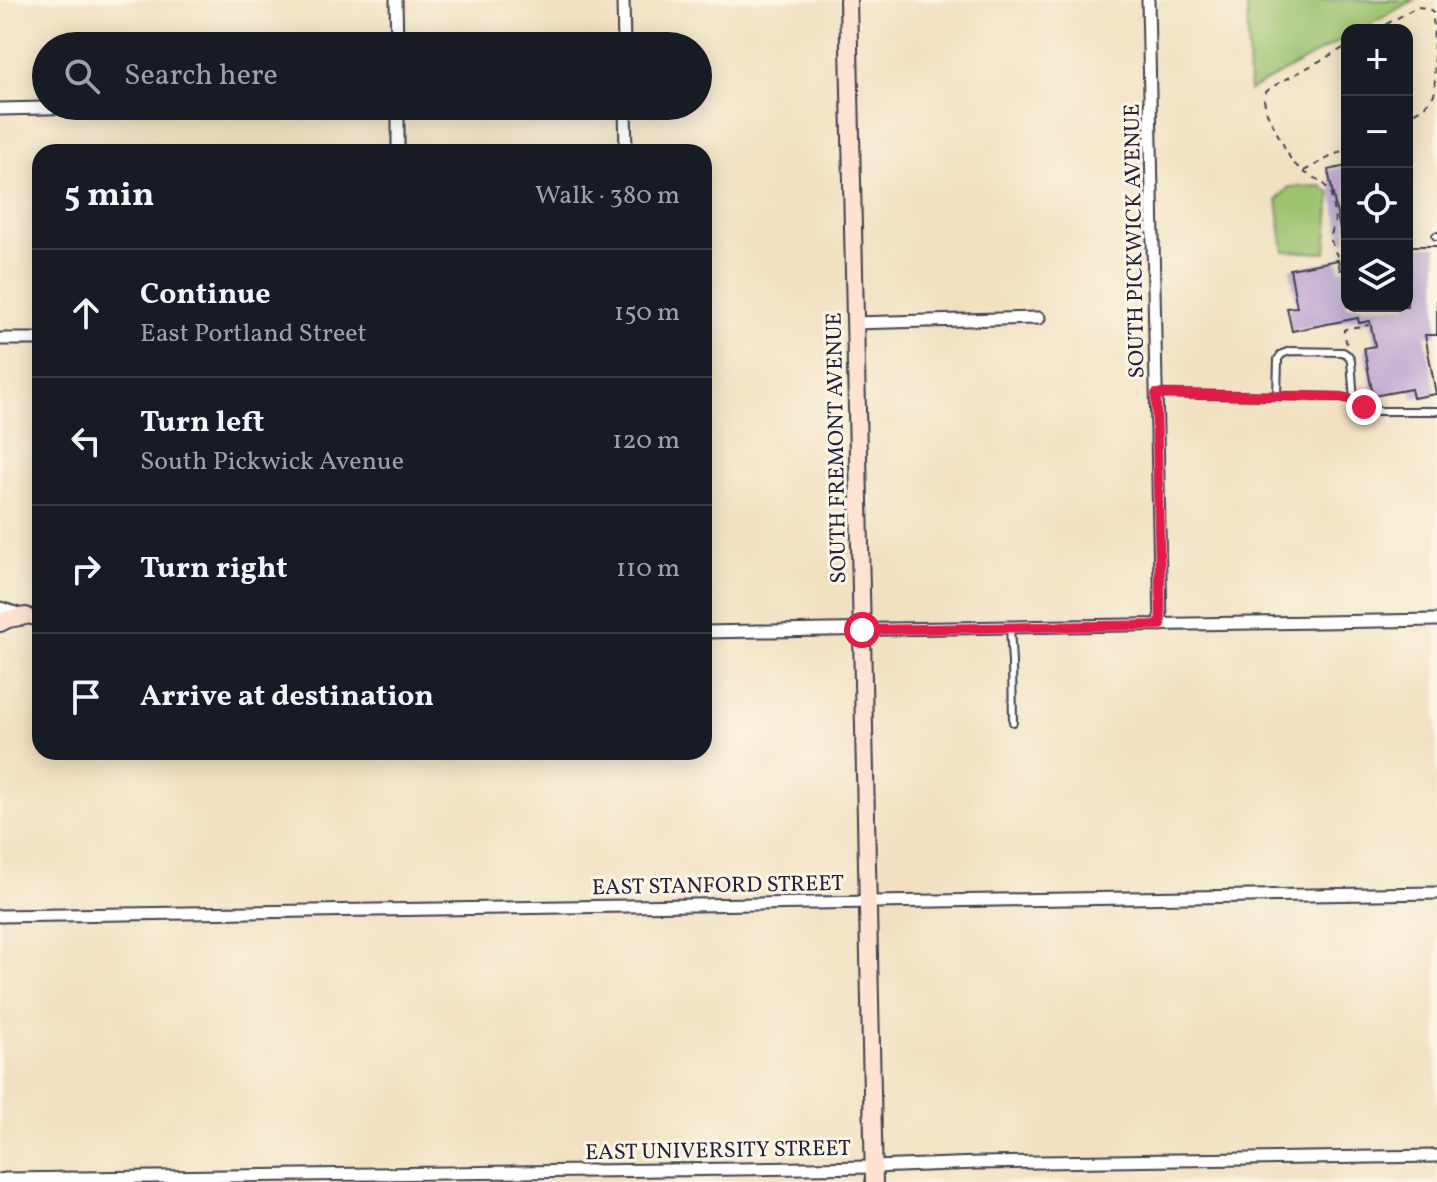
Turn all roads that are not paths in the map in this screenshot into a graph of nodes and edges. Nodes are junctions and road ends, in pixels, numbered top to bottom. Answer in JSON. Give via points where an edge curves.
{"nodes":[{"id":1,"x":396,"y":0,"type":"edge"},
{"id":2,"x":623,"y":0,"type":"edge"},
{"id":3,"x":848,"y":0,"type":"edge"},
{"id":4,"x":1148,"y":0,"type":"edge"},
{"id":5,"x":397,"y":32,"type":"edge"},
{"id":6,"x":624,"y":32,"type":"edge"},
{"id":7,"x":32,"y":108,"type":"edge"},
{"id":8,"x":0,"y":109,"type":"edge"},
{"id":9,"x":398,"y":120,"type":"edge"},
{"id":10,"x":625,"y":120,"type":"edge"},
{"id":11,"x":398,"y":144,"type":"edge"},
{"id":12,"x":626,"y":144,"type":"edge"},
{"id":13,"x":1039,"y":318,"type":"dead end"},
{"id":14,"x":854,"y":323,"type":"junction"},
{"id":15,"x":0,"y":339,"type":"edge"},
{"id":16,"x":32,"y":339,"type":"edge"},
{"id":17,"x":1156,"y":394,"type":"junction"},
{"id":18,"x":1277,"y":396,"type":"junction"},
{"id":19,"x":1354,"y":400,"type":"junction"},
{"id":20,"x":1437,"y":411,"type":"edge"},
{"id":21,"x":0,"y":608,"type":"edge"},
{"id":22,"x":32,"y":618,"type":"edge"},
{"id":23,"x":32,"y":618,"type":"edge"},
{"id":24,"x":1437,"y":620,"type":"edge"},
{"id":25,"x":0,"y":623,"type":"edge"},
{"id":26,"x":1161,"y":625,"type":"junction"},
{"id":27,"x":1010,"y":627,"type":"junction"},
{"id":28,"x":862,"y":630,"type":"junction"},
{"id":29,"x":712,"y":632,"type":"edge"},
{"id":30,"x":1013,"y":722,"type":"dead end"},
{"id":31,"x":1437,"y":893,"type":"edge"},
{"id":32,"x":868,"y":901,"type":"junction"},
{"id":33,"x":0,"y":916,"type":"edge"},
{"id":34,"x":1437,"y":1156,"type":"edge"},
{"id":35,"x":874,"y":1174,"type":"edge"},
{"id":36,"x":0,"y":1180,"type":"edge"}],
"edges":[{"from":1,"to":5,"type":"street"},
{"from":2,"to":6,"type":"street"},
{"from":3,"to":14,"type":"street","name":"SOUTH FREMONT AVENUE"},
{"from":4,"to":17,"type":"street","name":"SOUTH PICKWICK AVENUE"},
{"from":7,"to":8,"type":"street"},
{"from":9,"to":11,"type":"street"},
{"from":10,"to":12,"type":"street"},
{"from":13,"to":14,"type":"street"},
{"from":14,"to":28,"type":"street","name":"SOUTH FREMONT AVENUE"},
{"from":15,"to":16,"type":"street"},
{"from":17,"to":18,"type":"lane"},
{"from":17,"to":26,"type":"street","name":"SOUTH PICKWICK AVENUE"},
{"from":18,"to":19,"type":"lane"},
{"from":18,"to":19,"type":"lane","via":[[1282,354],[1343,352],[1351,361]]},
{"from":19,"to":20,"type":"lane","via":[[1375,411]]},
{"from":21,"to":22,"type":"street"},
{"from":23,"to":25,"type":"street"},
{"from":24,"to":26,"type":"street"},
{"from":26,"to":27,"type":"street"},
{"from":27,"to":28,"type":"street"},
{"from":27,"to":30,"type":"lane"},
{"from":28,"to":29,"type":"street"},
{"from":28,"to":32,"type":"street","name":"SOUTH FREMONT AVENUE"},
{"from":31,"to":32,"type":"street","name":"EAST STANFORD STREET"},
{"from":32,"to":33,"type":"street","name":"EAST STANFORD STREET"},
{"from":32,"to":35,"type":"street","name":"SOUTH FREMONT AVENUE"},
{"from":34,"to":35,"type":"street","name":"EAST UNIVERSITY STREET","via":[[978,1163]]},
{"from":35,"to":36,"type":"street","name":"EAST UNIVERSITY STREET"}]}
